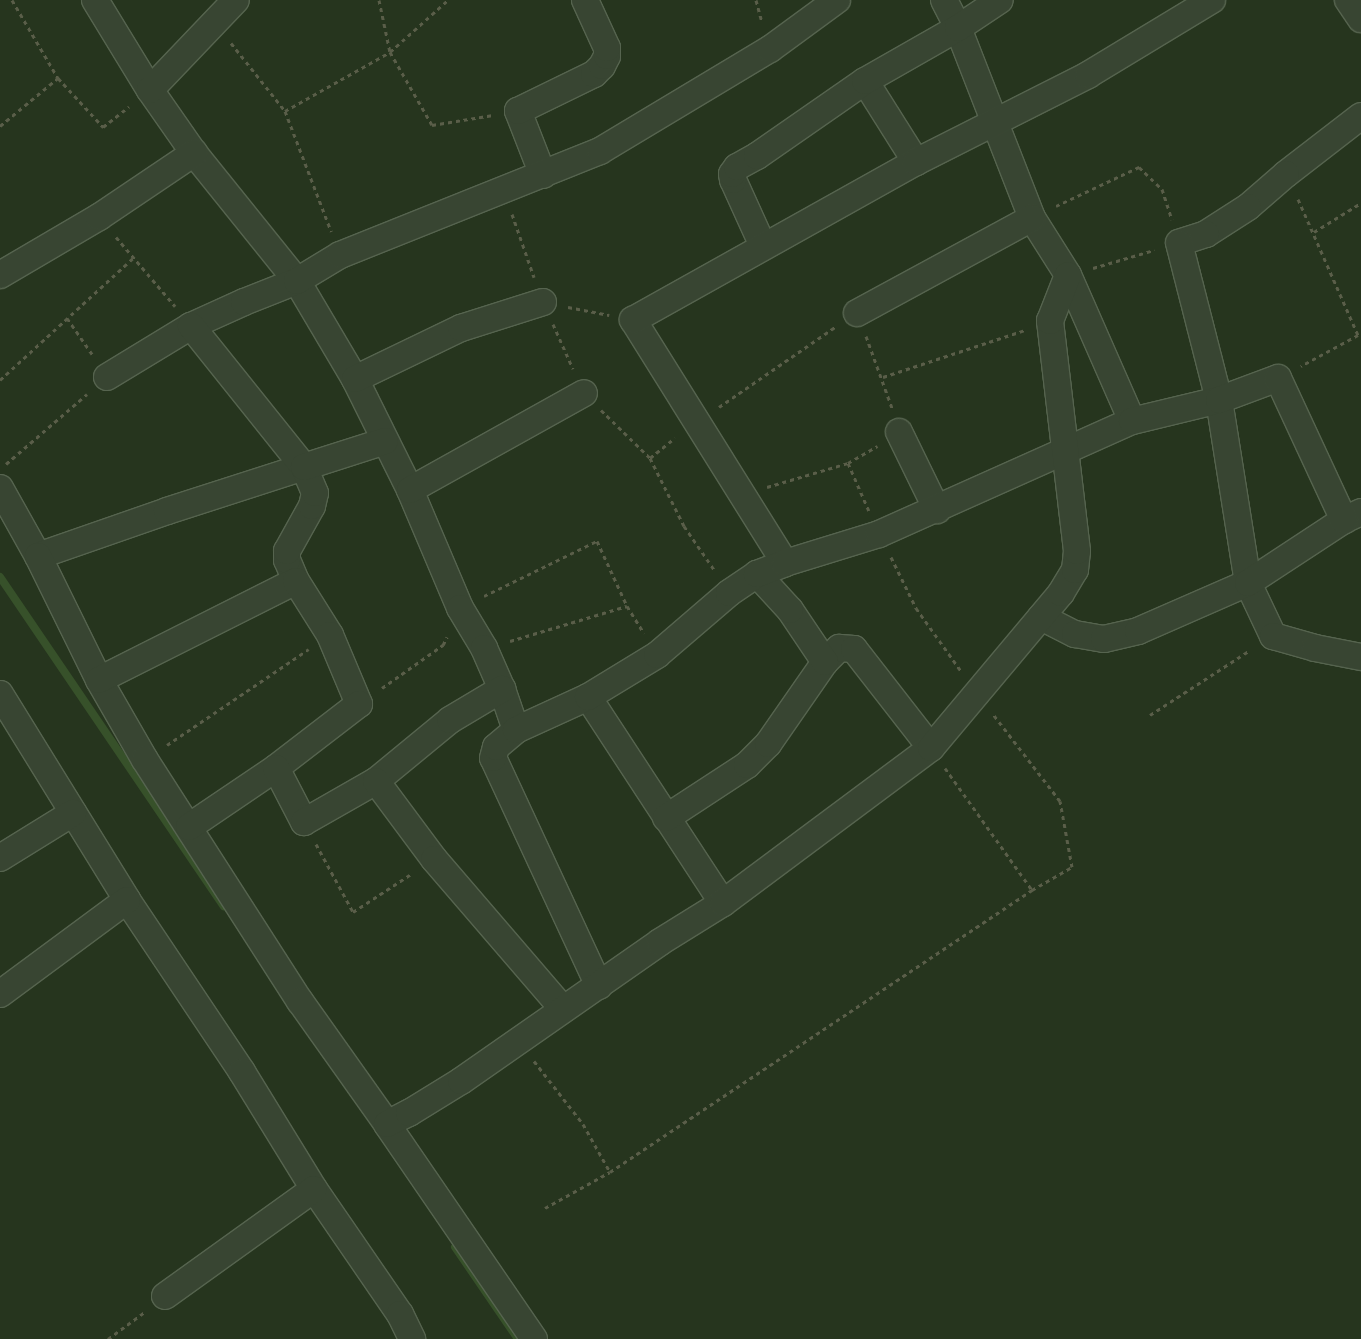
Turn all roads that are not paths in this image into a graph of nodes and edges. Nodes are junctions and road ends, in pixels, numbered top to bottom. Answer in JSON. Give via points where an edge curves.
{"nodes":[{"id":1,"x":95,"y":0,"type":"edge"},
{"id":2,"x":236,"y":0,"type":"edge"},
{"id":3,"x":585,"y":0,"type":"edge"},
{"id":4,"x":837,"y":0,"type":"edge"},
{"id":5,"x":944,"y":0,"type":"edge"},
{"id":6,"x":1000,"y":0,"type":"edge"},
{"id":7,"x":1212,"y":0,"type":"edge"},
{"id":8,"x":1348,"y":0,"type":"edge"},
{"id":9,"x":1361,"y":18,"type":"edge"},
{"id":10,"x":958,"y":28,"type":"junction"},
{"id":11,"x":865,"y":81,"type":"junction"},
{"id":12,"x":150,"y":90,"type":"junction"},
{"id":13,"x":1361,"y":116,"type":"edge"},
{"id":14,"x":993,"y":122,"type":"junction"},
{"id":15,"x":194,"y":153,"type":"junction"},
{"id":16,"x":916,"y":162,"type":"junction"},
{"id":17,"x":543,"y":175,"type":"junction"},
{"id":18,"x":1032,"y":218,"type":"junction"},
{"id":19,"x":763,"y":246,"type":"junction"},
{"id":20,"x":0,"y":275,"type":"edge"},
{"id":21,"x":1068,"y":275,"type":"junction"},
{"id":22,"x":297,"y":281,"type":"junction"},
{"id":23,"x":543,"y":302,"type":"road end"},
{"id":24,"x":857,"y":313,"type":"road end"},
{"id":25,"x":192,"y":326,"type":"junction"},
{"id":26,"x":107,"y":377,"type":"road end"},
{"id":27,"x":355,"y":379,"type":"junction"},
{"id":28,"x":584,"y":393,"type":"road end"},
{"id":29,"x":1219,"y":400,"type":"junction"},
{"id":30,"x":1132,"y":421,"type":"junction"},
{"id":31,"x":900,"y":432,"type":"road end"},
{"id":32,"x":385,"y":441,"type":"junction"},
{"id":33,"x":1065,"y":450,"type":"junction"},
{"id":34,"x":304,"y":467,"type":"junction"},
{"id":35,"x":0,"y":488,"type":"edge"},
{"id":36,"x":410,"y":490,"type":"junction"},
{"id":37,"x":937,"y":510,"type":"junction"},
{"id":38,"x":1352,"y":516,"type":"edge"},
{"id":39,"x":38,"y":556,"type":"junction"},
{"id":40,"x":785,"y":563,"type":"junction"},
{"id":41,"x":757,"y":574,"type":"junction"},
{"id":42,"x":296,"y":581,"type":"junction"},
{"id":43,"x":1248,"y":583,"type":"junction"},
{"id":44,"x":1041,"y":617,"type":"junction"},
{"id":45,"x":1361,"y":657,"type":"edge"},
{"id":46,"x":825,"y":662,"type":"junction"},
{"id":47,"x":99,"y":680,"type":"junction"},
{"id":48,"x":502,"y":689,"type":"junction"},
{"id":49,"x":0,"y":694,"type":"edge"},
{"id":50,"x":588,"y":698,"type":"junction"},
{"id":51,"x":9,"y":726,"type":"edge"},
{"id":52,"x":516,"y":730,"type":"junction"},
{"id":53,"x":931,"y":748,"type":"junction"},
{"id":54,"x":276,"y":768,"type":"junction"},
{"id":55,"x":376,"y":781,"type":"junction"},
{"id":56,"x":74,"y":813,"type":"junction"},
{"id":57,"x":666,"y":818,"type":"junction"},
{"id":58,"x":188,"y":827,"type":"junction"},
{"id":59,"x":0,"y":858,"type":"edge"},
{"id":60,"x":127,"y":900,"type":"junction"},
{"id":61,"x":723,"y":903,"type":"junction"},
{"id":62,"x":598,"y":986,"type":"junction"},
{"id":63,"x":0,"y":994,"type":"edge"},
{"id":64,"x":563,"y":1009,"type":"junction"},
{"id":65,"x":387,"y":1124,"type":"junction"},
{"id":66,"x":314,"y":1189,"type":"junction"},
{"id":67,"x":165,"y":1296,"type":"road end"},
{"id":68,"x":412,"y":1339,"type":"edge"},
{"id":69,"x":534,"y":1339,"type":"edge"}],
"edges":[{"from":1,"to":12,"type":"street"},
{"from":2,"to":12,"type":"street"},
{"from":3,"to":17,"type":"street","via":[[607,48],[602,66],[594,74],[518,111]]},
{"from":4,"to":17,"type":"street","via":[[770,49],[600,151]]},
{"from":5,"to":10,"type":"street"},
{"from":6,"to":10,"type":"street"},
{"from":7,"to":14,"type":"street","via":[[1088,75]]},
{"from":8,"to":9,"type":"street"},
{"from":10,"to":11,"type":"street"},
{"from":10,"to":14,"type":"street"},
{"from":11,"to":16,"type":"street"},
{"from":11,"to":19,"type":"street","via":[[737,167],[732,174]]},
{"from":12,"to":15,"type":"street"},
{"from":13,"to":29,"type":"street","via":[[1248,207],[1206,234],[1179,243]]},
{"from":14,"to":16,"type":"street"},
{"from":14,"to":18,"type":"street"},
{"from":15,"to":20,"type":"street","via":[[99,217]]},
{"from":15,"to":22,"type":"street"},
{"from":16,"to":19,"type":"street"},
{"from":17,"to":22,"type":"street","via":[[340,255]]},
{"from":18,"to":21,"type":"street"},
{"from":18,"to":24,"type":"street"},
{"from":19,"to":40,"type":"street","via":[[633,320]]},
{"from":21,"to":30,"type":"street"},
{"from":21,"to":33,"type":"street","via":[[1050,321]]},
{"from":22,"to":25,"type":"street"},
{"from":22,"to":27,"type":"street"},
{"from":23,"to":27,"type":"street","via":[[460,328]]},
{"from":25,"to":26,"type":"street"},
{"from":25,"to":34,"type":"street"},
{"from":27,"to":32,"type":"street"},
{"from":28,"to":36,"type":"street"},
{"from":29,"to":30,"type":"street"},
{"from":29,"to":38,"type":"street","via":[[1278,378]]},
{"from":29,"to":43,"type":"street"},
{"from":30,"to":33,"type":"street"},
{"from":31,"to":37,"type":"street"},
{"from":32,"to":34,"type":"street"},
{"from":32,"to":36,"type":"street"},
{"from":33,"to":37,"type":"street"},
{"from":33,"to":44,"type":"street","via":[[1077,551],[1075,570]]},
{"from":34,"to":39,"type":"street"},
{"from":34,"to":42,"type":"street","via":[[315,493],[312,506],[287,551],[287,560]]},
{"from":35,"to":39,"type":"street"},
{"from":36,"to":48,"type":"street","via":[[460,608],[484,648]]},
{"from":37,"to":40,"type":"street","via":[[879,534]]},
{"from":38,"to":43,"type":"street"},
{"from":39,"to":47,"type":"street"},
{"from":40,"to":41,"type":"street"},
{"from":41,"to":46,"type":"street","via":[[790,610]]},
{"from":41,"to":50,"type":"street","via":[[729,592],[657,655]]},
{"from":42,"to":47,"type":"street"},
{"from":42,"to":54,"type":"street","via":[[330,635],[359,704]]},
{"from":43,"to":44,"type":"street","via":[[1138,631],[1104,639],[1075,634]]},
{"from":43,"to":45,"type":"street","via":[[1273,636]]},
{"from":44,"to":53,"type":"street"},
{"from":46,"to":53,"type":"street","via":[[839,648],[854,649]]},
{"from":46,"to":57,"type":"street","via":[[768,744],[748,765]]},
{"from":47,"to":58,"type":"street"},
{"from":48,"to":52,"type":"street"},
{"from":48,"to":55,"type":"street","via":[[450,720]]},
{"from":49,"to":51,"type":"street"},
{"from":50,"to":52,"type":"street"},
{"from":50,"to":57,"type":"street"},
{"from":51,"to":56,"type":"street"},
{"from":52,"to":62,"type":"street","via":[[496,747],[493,758]]},
{"from":53,"to":61,"type":"street"},
{"from":54,"to":55,"type":"street","via":[[304,822]]},
{"from":54,"to":58,"type":"street"},
{"from":55,"to":64,"type":"street","via":[[434,859]]},
{"from":56,"to":59,"type":"street"},
{"from":56,"to":60,"type":"street"},
{"from":57,"to":61,"type":"street"},
{"from":58,"to":65,"type":"street","via":[[300,1000]]},
{"from":60,"to":63,"type":"street"},
{"from":60,"to":66,"type":"street","via":[[242,1072]]},
{"from":61,"to":62,"type":"street"},
{"from":62,"to":64,"type":"street"},
{"from":64,"to":65,"type":"street","via":[[461,1081]]},
{"from":65,"to":69,"type":"street"},
{"from":66,"to":67,"type":"street"},
{"from":66,"to":68,"type":"street","via":[[400,1314]]}]}
